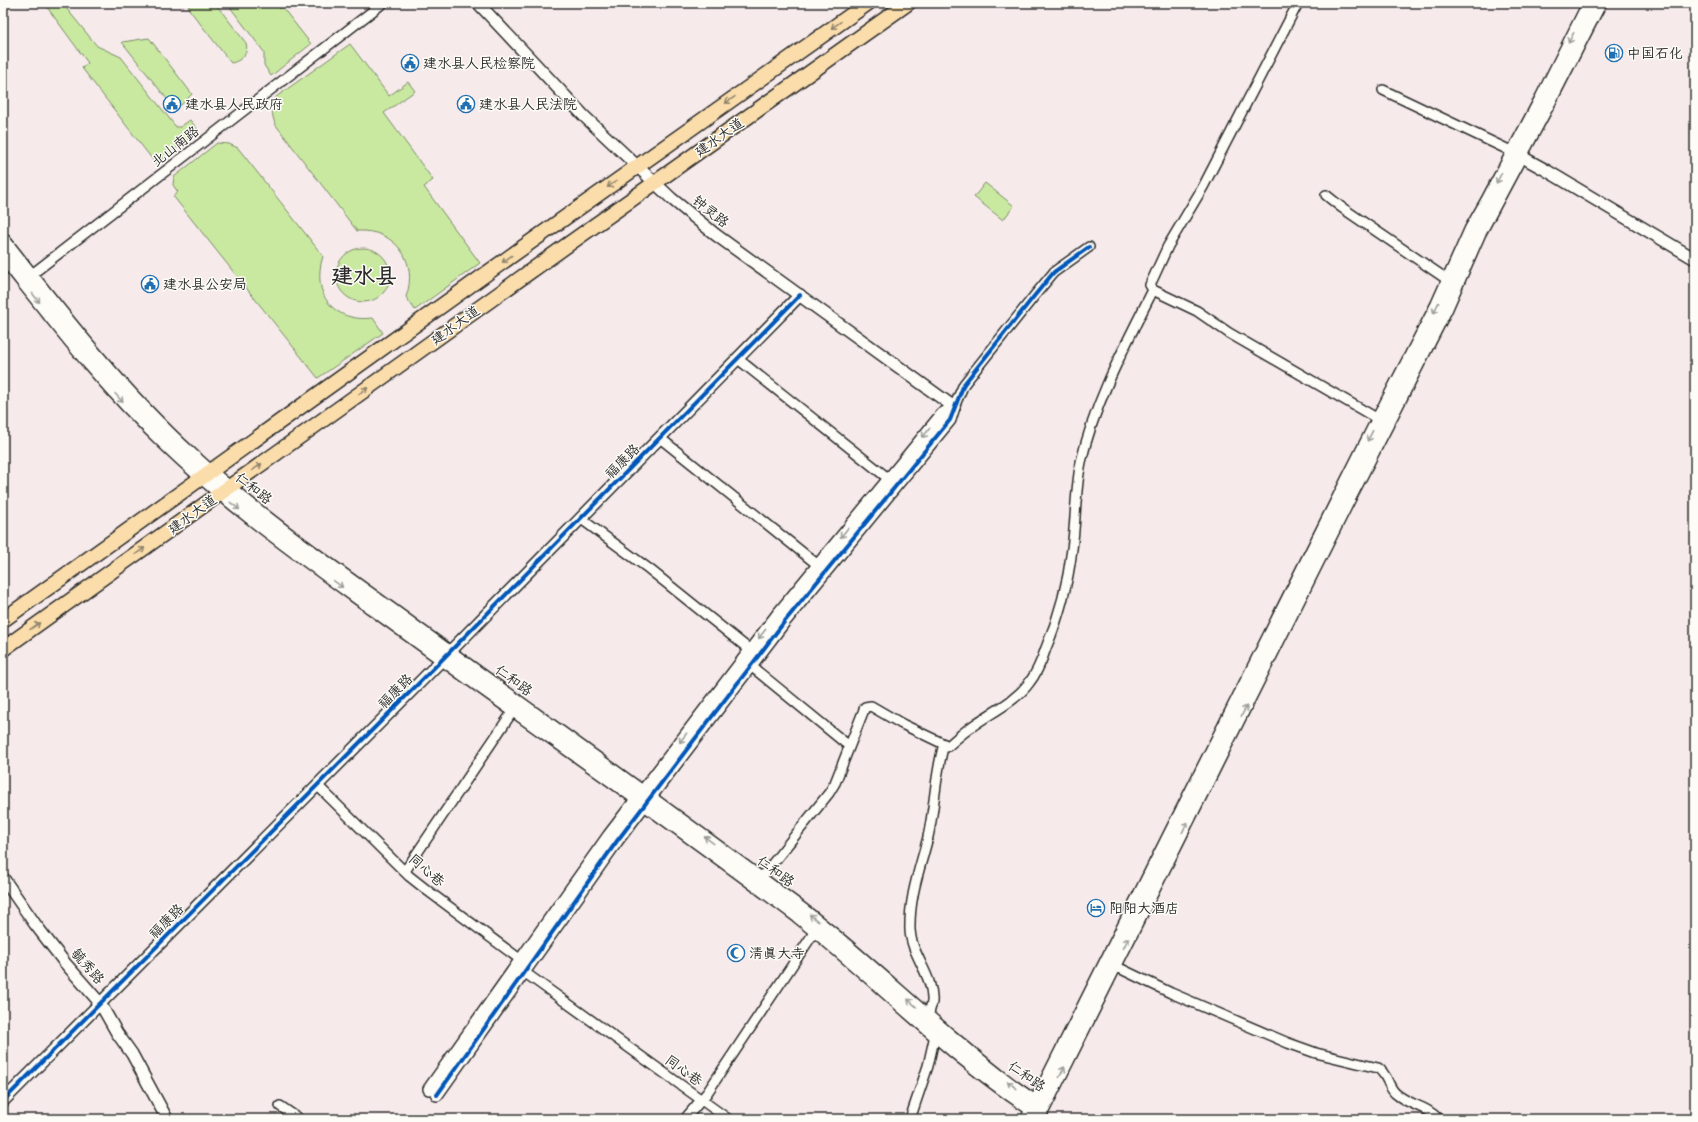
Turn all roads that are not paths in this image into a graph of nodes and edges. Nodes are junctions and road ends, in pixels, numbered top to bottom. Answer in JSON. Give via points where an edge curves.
{"nodes":[{"id":1,"x":383,"y":3,"type":"edge"},
{"id":2,"x":478,"y":3,"type":"edge"},
{"id":3,"x":868,"y":3,"type":"edge"},
{"id":4,"x":908,"y":3,"type":"edge"},
{"id":5,"x":1298,"y":3,"type":"edge"},
{"id":6,"x":1589,"y":3,"type":"edge"},
{"id":7,"x":1600,"y":3,"type":"edge"},
{"id":8,"x":1383,"y":90,"type":"dead end"},
{"id":9,"x":1517,"y":154,"type":"junction"},
{"id":10,"x":636,"y":167,"type":"junction"},
{"id":11,"x":654,"y":183,"type":"junction"},
{"id":12,"x":1326,"y":195,"type":"dead end"},
{"id":13,"x":3,"y":239,"type":"edge"},
{"id":14,"x":1089,"y":247,"type":"dead end"},
{"id":15,"x":3,"y":257,"type":"edge"},
{"id":16,"x":1695,"y":259,"type":"edge"},
{"id":17,"x":27,"y":278,"type":"junction"},
{"id":18,"x":1448,"y":280,"type":"junction"},
{"id":19,"x":1153,"y":290,"type":"junction"},
{"id":20,"x":800,"y":295,"type":"junction"},
{"id":21,"x":738,"y":359,"type":"junction"},
{"id":22,"x":954,"y":407,"type":"junction"},
{"id":23,"x":1378,"y":419,"type":"junction"},
{"id":24,"x":660,"y":438,"type":"junction"},
{"id":25,"x":206,"y":475,"type":"junction"},
{"id":26,"x":888,"y":479,"type":"junction"},
{"id":27,"x":224,"y":490,"type":"junction"},
{"id":28,"x":580,"y":518,"type":"junction"},
{"id":29,"x":1321,"y":545,"type":"junction"},
{"id":30,"x":818,"y":564,"type":"junction"},
{"id":31,"x":3,"y":620,"type":"edge"},
{"id":32,"x":3,"y":649,"type":"edge"},
{"id":33,"x":750,"y":650,"type":"junction"},
{"id":34,"x":445,"y":655,"type":"junction"},
{"id":35,"x":751,"y":666,"type":"junction"},
{"id":36,"x":513,"y":711,"type":"junction"},
{"id":37,"x":944,"y":744,"type":"junction"},
{"id":38,"x":850,"y":746,"type":"junction"},
{"id":39,"x":317,"y":785,"type":"junction"},
{"id":40,"x":643,"y":798,"type":"junction"},
{"id":41,"x":405,"y":871,"type":"junction"},
{"id":42,"x":3,"y":878,"type":"edge"},
{"id":43,"x":761,"y":878,"type":"junction"},
{"id":44,"x":815,"y":931,"type":"junction"},
{"id":45,"x":524,"y":966,"type":"junction"},
{"id":46,"x":1115,"y":966,"type":"junction"},
{"id":47,"x":100,"y":1003,"type":"junction"},
{"id":48,"x":928,"y":1017,"type":"junction"},
{"id":49,"x":935,"y":1035,"type":"junction"},
{"id":50,"x":433,"y":1092,"type":"dead end"},
{"id":51,"x":701,"y":1100,"type":"junction"},
{"id":52,"x":3,"y":1101,"type":"edge"},
{"id":53,"x":280,"y":1106,"type":"dead end"},
{"id":54,"x":1036,"y":1112,"type":"edge"},
{"id":55,"x":167,"y":1119,"type":"edge"},
{"id":56,"x":299,"y":1119,"type":"edge"},
{"id":57,"x":685,"y":1119,"type":"edge"},
{"id":58,"x":728,"y":1119,"type":"edge"},
{"id":59,"x":910,"y":1119,"type":"edge"},
{"id":60,"x":1438,"y":1119,"type":"edge"}],
"edges":[{"from":1,"to":17,"type":"street","name":"北山南路"},
{"from":2,"to":10,"type":"street","name":"钟灵路","via":[[575,107]]},
{"from":3,"to":10,"type":"main road","name":"建水大道","one_way":true},
{"from":4,"to":11,"type":"main road","name":"建水大道"},
{"from":5,"to":19,"type":"street","via":[[1203,187],[1168,246],[1150,285]]},
{"from":6,"to":9,"type":"main road","one_way":true},
{"from":7,"to":9,"type":"main road"},
{"from":8,"to":9,"type":"street"},
{"from":9,"to":16,"type":"street"},
{"from":9,"to":18,"type":"main road","one_way":true,"via":[[1471,230]]},
{"from":9,"to":29,"type":"main road","via":[[1446,310]]},
{"from":10,"to":11,"type":"street","name":"钟灵路"},
{"from":10,"to":25,"type":"main road","name":"建水大道","one_way":true},
{"from":11,"to":20,"type":"street","name":"钟灵路","via":[[716,235]]},
{"from":27,"to":11,"type":"main road","name":"建水大道","one_way":true},
{"from":12,"to":18,"type":"street"},
{"from":13,"to":17,"type":"main road","name":"仁和路"},
{"from":14,"to":22,"type":"street","via":[[1054,272],[964,384]]},
{"from":15,"to":17,"type":"main road","name":"仁和路"},
{"from":17,"to":25,"type":"main road","name":"仁和路"},
{"from":18,"to":23,"type":"main road","one_way":true},
{"from":19,"to":23,"type":"street","via":[[1196,311]]},
{"from":19,"to":37,"type":"street","via":[[1115,366],[1086,442],[1076,489],[1072,549],[1066,586],[1057,620],[1043,656],[1025,688],[948,746]]},
{"from":20,"to":21,"type":"street","name":"福康路"},
{"from":20,"to":22,"type":"street","name":"钟灵路"},
{"from":21,"to":24,"type":"street","name":"福康路"},
{"from":21,"to":26,"type":"street"},
{"from":22,"to":26,"type":"street","one_way":true,"via":[[942,414]]},
{"from":22,"to":35,"type":"street","via":[[950,420]]},
{"from":23,"to":29,"type":"main road","one_way":true},
{"from":24,"to":28,"type":"street","name":"福康路"},
{"from":24,"to":30,"type":"street"},
{"from":25,"to":27,"type":"main road","name":"仁和路"},
{"from":25,"to":31,"type":"main road","name":"建水大道"},
{"from":26,"to":30,"type":"street","one_way":true},
{"from":32,"to":27,"type":"main road","name":"建水大道","one_way":true},
{"from":27,"to":34,"type":"main road","name":"仁和路","via":[[296,553]]},
{"from":28,"to":33,"type":"street"},
{"from":28,"to":34,"type":"street","name":"福康路"},
{"from":46,"to":29,"type":"main road","one_way":true},
{"from":29,"to":54,"type":"main road"},
{"from":30,"to":33,"type":"street","one_way":true},
{"from":33,"to":40,"type":"street","one_way":true},
{"from":34,"to":36,"type":"main road","name":"仁和路"},
{"from":34,"to":39,"type":"street","name":"福康路"},
{"from":34,"to":40,"type":"main road","name":"仁和路"},
{"from":35,"to":38,"type":"street"},
{"from":35,"to":40,"type":"street"},
{"from":36,"to":40,"type":"main road","name":"仁和路"},
{"from":36,"to":41,"type":"street"},
{"from":37,"to":38,"type":"street","via":[[869,706],[865,707]]},
{"from":37,"to":48,"type":"street","via":[[938,764],[928,837],[915,879],[910,915],[912,942],[931,989],[932,1002]]},
{"from":38,"to":43,"type":"street","via":[[829,793]]},
{"from":39,"to":41,"type":"street","name":"同心巷"},
{"from":39,"to":47,"type":"street","name":"福康路"},
{"from":43,"to":40,"type":"main road","name":"仁和路","one_way":true},
{"from":40,"to":44,"type":"main road","name":"仁和路"},
{"from":40,"to":45,"type":"street"},
{"from":41,"to":45,"type":"street","name":"同心巷"},
{"from":42,"to":47,"type":"street","name":"毓秀路","via":[[65,963]]},
{"from":48,"to":43,"type":"main road","name":"仁和路","one_way":true,"via":[[825,927]]},
{"from":44,"to":49,"type":"main road","name":"仁和路"},
{"from":44,"to":51,"type":"street","name":"同心巷"},
{"from":45,"to":50,"type":"street"},
{"from":45,"to":51,"type":"street","name":"同心巷"},
{"from":54,"to":46,"type":"main road","one_way":true},
{"from":46,"to":60,"type":"street","via":[[1288,1043],[1316,1053],[1378,1068],[1384,1072],[1396,1094],[1431,1112]]},
{"from":47,"to":52,"type":"street","name":"福康路"},
{"from":47,"to":55,"type":"street","name":"毓秀路","via":[[132,1054]]},
{"from":54,"to":48,"type":"main road","name":"仁和路","one_way":true},
{"from":49,"to":54,"type":"main road","name":"仁和路","via":[[976,1069]]},
{"from":49,"to":59,"type":"street","via":[[926,1073]]},
{"from":51,"to":57,"type":"street"},
{"from":51,"to":58,"type":"street"},
{"from":53,"to":56,"type":"street"}]}
